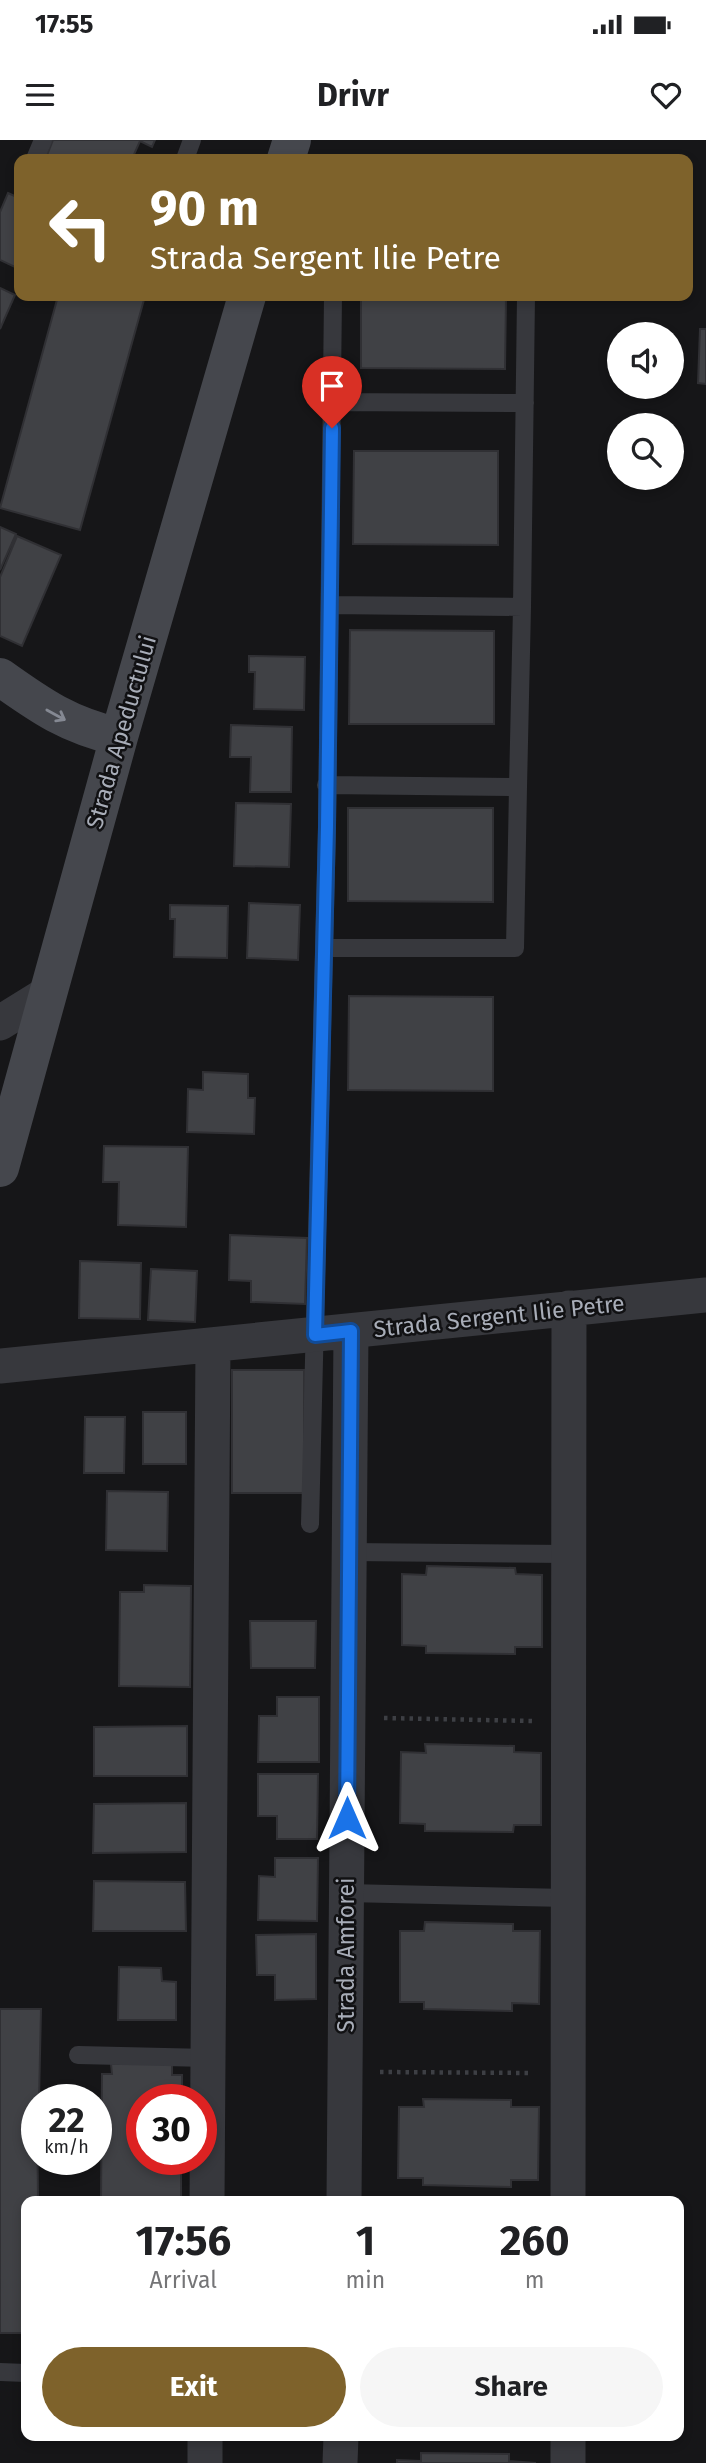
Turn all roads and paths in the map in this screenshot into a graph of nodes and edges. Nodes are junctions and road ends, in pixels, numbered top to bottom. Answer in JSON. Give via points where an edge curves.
{"nodes":[{"id":1,"x":246,"y":301,"type":"edge"},
{"id":2,"x":333,"y":301,"type":"edge"},
{"id":3,"x":526,"y":301,"type":"edge"},
{"id":4,"x":332,"y":402,"type":"junction"},
{"id":5,"x":525,"y":403,"type":"junction"},
{"id":6,"x":330,"y":605,"type":"junction"},
{"id":7,"x":522,"y":607,"type":"junction"},
{"id":8,"x":0,"y":677,"type":"edge"},
{"id":9,"x":119,"y":737,"type":"junction"},
{"id":10,"x":327,"y":785,"type":"junction"},
{"id":11,"x":518,"y":788,"type":"junction"},
{"id":12,"x":324,"y":948,"type":"junction"},
{"id":13,"x":48,"y":993,"type":"junction"},
{"id":14,"x":0,"y":1023,"type":"edge"},
{"id":15,"x":0,"y":1168,"type":"edge"},
{"id":16,"x":706,"y":1295,"type":"edge"},
{"id":17,"x":569,"y":1308,"type":"junction"},
{"id":18,"x":351,"y":1331,"type":"junction"},
{"id":19,"x":315,"y":1335,"type":"junction"},
{"id":20,"x":213,"y":1345,"type":"junction"},
{"id":21,"x":0,"y":1366,"type":"edge"},
{"id":22,"x":310,"y":1524,"type":"dead end"},
{"id":23,"x":349,"y":1552,"type":"junction"},
{"id":24,"x":569,"y":1554,"type":"junction"},
{"id":25,"x":348,"y":1718,"type":"junction"},
{"id":26,"x":568,"y":1721,"type":"junction"},
{"id":27,"x":347,"y":1893,"type":"junction"},
{"id":28,"x":568,"y":1898,"type":"junction"},
{"id":29,"x":78,"y":2055,"type":"dead end"},
{"id":30,"x":208,"y":2058,"type":"junction"},
{"id":31,"x":345,"y":2072,"type":"junction"},
{"id":32,"x":568,"y":2073,"type":"junction"},
{"id":33,"x":206,"y":2196,"type":"edge"},
{"id":34,"x":344,"y":2196,"type":"edge"},
{"id":35,"x":568,"y":2196,"type":"edge"},
{"id":36,"x":0,"y":2372,"type":"edge"},
{"id":37,"x":21,"y":2374,"type":"edge"},
{"id":38,"x":205,"y":2441,"type":"edge"},
{"id":39,"x":341,"y":2441,"type":"edge"},
{"id":40,"x":568,"y":2441,"type":"edge"},
{"id":41,"x":205,"y":2463,"type":"edge"},
{"id":42,"x":340,"y":2463,"type":"edge"},
{"id":43,"x":568,"y":2463,"type":"edge"}],
"edges":[{"from":1,"to":9,"type":"street","name":"Strada Apeductului"},
{"from":2,"to":4,"type":"lane"},
{"from":3,"to":5,"type":"lane"},
{"from":4,"to":5,"type":"lane"},
{"from":4,"to":6,"type":"lane"},
{"from":5,"to":7,"type":"lane"},
{"from":6,"to":7,"type":"lane"},
{"from":6,"to":10,"type":"lane"},
{"from":7,"to":11,"type":"lane"},
{"from":8,"to":9,"type":"street","one_way":true,"via":[[63,719]]},
{"from":9,"to":13,"type":"street","name":"Strada Apeductului"},
{"from":10,"to":11,"type":"lane"},
{"from":10,"to":12,"type":"lane"},
{"from":11,"to":12,"type":"lane","via":[[515,948]]},
{"from":12,"to":19,"type":"lane"},
{"from":13,"to":14,"type":"street"},
{"from":13,"to":15,"type":"street","name":"Strada Apeductului"},
{"from":16,"to":17,"type":"street","name":"Strada Sergent Ilie Petre"},
{"from":17,"to":18,"type":"street","name":"Strada Sergent Ilie Petre"},
{"from":17,"to":24,"type":"street"},
{"from":18,"to":19,"type":"street","name":"Strada Sergent Ilie Petre"},
{"from":18,"to":23,"type":"street","name":"Strada Amforei"},
{"from":19,"to":20,"type":"street","name":"Strada Sergent Ilie Petre"},
{"from":19,"to":22,"type":"lane"},
{"from":20,"to":21,"type":"street","name":"Strada Sergent Ilie Petre"},
{"from":20,"to":30,"type":"street"},
{"from":23,"to":24,"type":"lane"},
{"from":23,"to":25,"type":"street","name":"Strada Amforei"},
{"from":24,"to":26,"type":"street"},
{"from":25,"to":26,"type":"path"},
{"from":25,"to":27,"type":"street","name":"Strada Amforei"},
{"from":26,"to":28,"type":"street"},
{"from":27,"to":28,"type":"lane"},
{"from":27,"to":31,"type":"street","name":"Strada Amforei"},
{"from":28,"to":32,"type":"street"},
{"from":29,"to":30,"type":"lane"},
{"from":30,"to":33,"type":"street"},
{"from":31,"to":32,"type":"path"},
{"from":31,"to":34,"type":"street","name":"Strada Amforei"},
{"from":32,"to":35,"type":"street"},
{"from":36,"to":37,"type":"lane"},
{"from":38,"to":41,"type":"street"},
{"from":39,"to":42,"type":"street"},
{"from":40,"to":43,"type":"street"}]}
